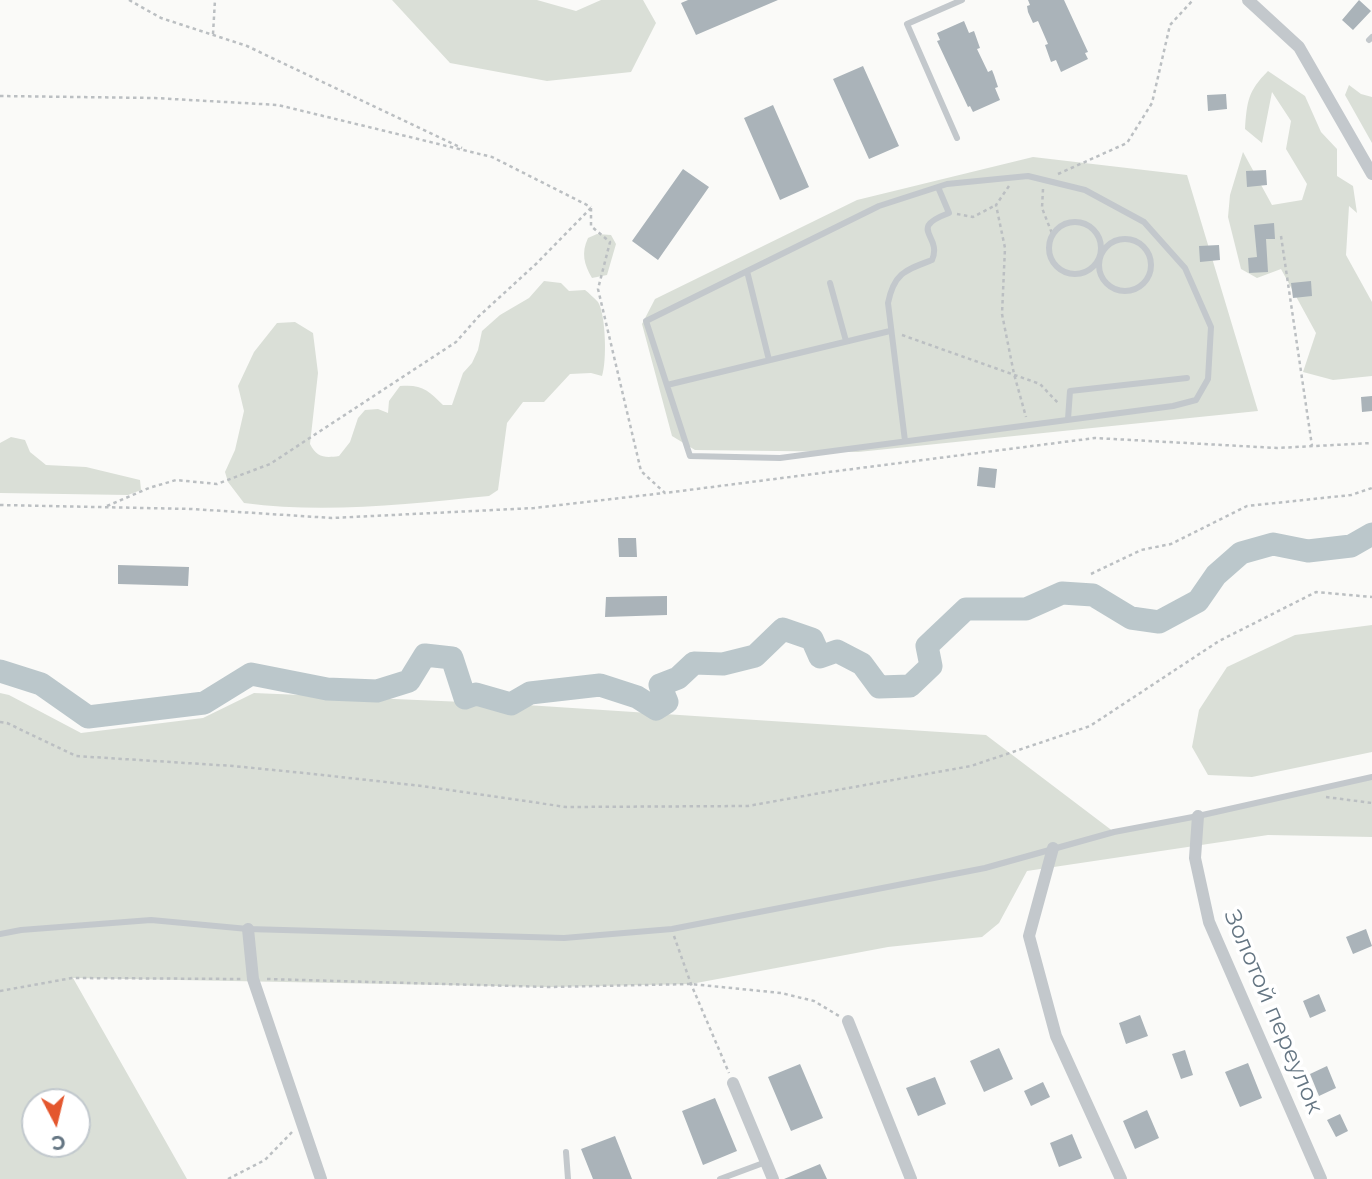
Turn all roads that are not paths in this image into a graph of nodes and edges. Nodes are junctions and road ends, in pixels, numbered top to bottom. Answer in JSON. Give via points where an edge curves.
{"nodes":[{"id":1,"x":962,"y":0,"type":"edge"},
{"id":2,"x":1248,"y":0,"type":"edge"},
{"id":3,"x":957,"y":138,"type":"dead end"},
{"id":4,"x":1372,"y":174,"type":"edge"},
{"id":5,"x":938,"y":187,"type":"junction"},
{"id":6,"x":1100,"y":256,"type":"junction"},
{"id":7,"x":747,"y":271,"type":"junction"},
{"id":8,"x":830,"y":283,"type":"dead end"},
{"id":9,"x":890,"y":331,"type":"junction"},
{"id":10,"x":846,"y":341,"type":"junction"},
{"id":11,"x":769,"y":360,"type":"junction"},
{"id":12,"x":1187,"y":378,"type":"dead end"},
{"id":13,"x":667,"y":385,"type":"junction"},
{"id":14,"x":1068,"y":419,"type":"junction"},
{"id":15,"x":905,"y":441,"type":"junction"},
{"id":16,"x":1372,"y":777,"type":"edge"},
{"id":17,"x":1198,"y":817,"type":"junction"},
{"id":18,"x":1053,"y":848,"type":"junction"},
{"id":19,"x":248,"y":929,"type":"junction"},
{"id":20,"x":0,"y":934,"type":"edge"},
{"id":21,"x":848,"y":1021,"type":"road end"},
{"id":22,"x":733,"y":1083,"type":"road end"},
{"id":23,"x":566,"y":1152,"type":"dead end"},
{"id":24,"x":766,"y":1162,"type":"junction"},
{"id":25,"x":321,"y":1179,"type":"edge"},
{"id":26,"x":568,"y":1179,"type":"edge"},
{"id":27,"x":720,"y":1179,"type":"edge"},
{"id":28,"x":773,"y":1179,"type":"edge"},
{"id":29,"x":911,"y":1179,"type":"edge"},
{"id":30,"x":1121,"y":1179,"type":"edge"},
{"id":31,"x":1321,"y":1179,"type":"edge"}],
"edges":[{"from":1,"to":3,"type":"lane","via":[[907,24]]},
{"from":2,"to":4,"type":"street","via":[[1299,47]]},
{"from":5,"to":7,"type":"lane","via":[[878,206]]},
{"from":5,"to":9,"type":"lane","via":[[948,213],[927,226],[936,253],[891,285]]},
{"from":5,"to":14,"type":"lane","via":[[1028,176],[1085,190],[1144,222],[1185,268],[1211,327],[1208,379],[1196,400]]},
{"from":6,"to":6,"type":"lane","via":[[1098,235],[1083,223],[1064,225],[1053,236],[1052,258],[1067,272],[1087,271]]},
{"from":6,"to":6,"type":"lane","via":[[1114,242],[1132,241],[1148,253],[1150,273],[1136,289],[1116,290],[1101,276]]},
{"from":7,"to":11,"type":"lane"},
{"from":7,"to":13,"type":"lane","via":[[646,321]]},
{"from":8,"to":10,"type":"lane"},
{"from":9,"to":10,"type":"lane"},
{"from":9,"to":15,"type":"lane"},
{"from":10,"to":11,"type":"lane"},
{"from":11,"to":13,"type":"lane"},
{"from":12,"to":14,"type":"lane","via":[[1070,391]]},
{"from":13,"to":15,"type":"lane","via":[[690,456],[780,458]]},
{"from":14,"to":15,"type":"lane"},
{"from":16,"to":17,"type":"lane"},
{"from":17,"to":18,"type":"lane"},
{"from":17,"to":31,"type":"street","name":"Золотой переулок","via":[[1195,858],[1209,922]]},
{"from":18,"to":19,"type":"lane","via":[[985,867],[672,929],[564,937]]},
{"from":18,"to":30,"type":"street","via":[[1029,936],[1056,1036]]},
{"from":19,"to":20,"type":"lane","via":[[151,920]]},
{"from":19,"to":25,"type":"street","via":[[253,979]]},
{"from":21,"to":29,"type":"street"},
{"from":22,"to":24,"type":"street"},
{"from":23,"to":26,"type":"lane"},
{"from":24,"to":27,"type":"lane"},
{"from":24,"to":28,"type":"street"}]}
